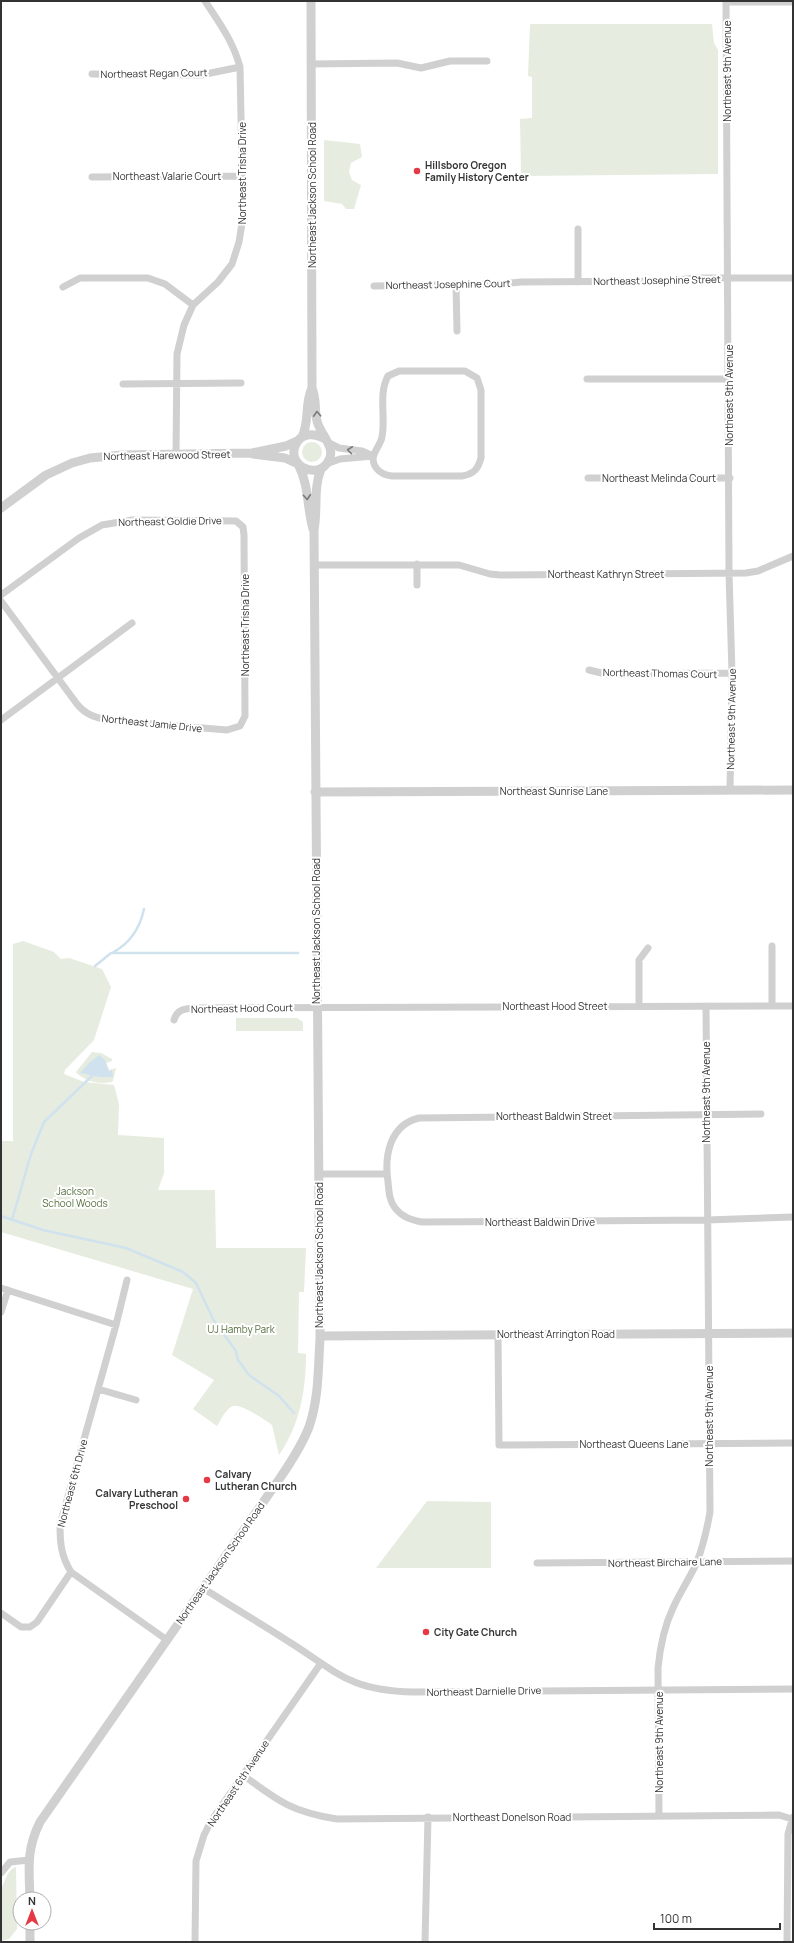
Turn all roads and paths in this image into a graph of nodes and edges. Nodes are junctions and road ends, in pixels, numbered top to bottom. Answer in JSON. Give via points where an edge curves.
{"nodes":[{"id":1,"x":205,"y":1,"type":"edge"},
{"id":2,"x":311,"y":1,"type":"edge"},
{"id":3,"x":726,"y":2,"type":"edge"},
{"id":4,"x":793,"y":2,"type":"edge"},
{"id":5,"x":487,"y":61,"type":"dead end"},
{"id":6,"x":311,"y":64,"type":"junction"},
{"id":7,"x":240,"y":67,"type":"junction"},
{"id":8,"x":92,"y":74,"type":"dead end"},
{"id":9,"x":242,"y":176,"type":"junction"},
{"id":10,"x":92,"y":177,"type":"dead end"},
{"id":11,"x":578,"y":229,"type":"dead end"},
{"id":12,"x":728,"y":278,"type":"junction"},
{"id":13,"x":793,"y":278,"type":"edge"},
{"id":14,"x":521,"y":282,"type":"joint"},
{"id":15,"x":578,"y":282,"type":"junction"},
{"id":16,"x":456,"y":284,"type":"junction"},
{"id":17,"x":374,"y":286,"type":"dead end"},
{"id":18,"x":63,"y":287,"type":"dead end"},
{"id":19,"x":193,"y":305,"type":"junction"},
{"id":20,"x":457,"y":331,"type":"dead end"},
{"id":21,"x":587,"y":379,"type":"dead end"},
{"id":22,"x":729,"y":379,"type":"junction"},
{"id":23,"x":176,"y":382,"type":"junction"},
{"id":24,"x":241,"y":383,"type":"dead end"},
{"id":25,"x":123,"y":384,"type":"dead end"},
{"id":26,"x":312,"y":388,"type":"junction"},
{"id":27,"x":301,"y":438,"type":"junction"},
{"id":28,"x":326,"y":441,"type":"junction"},
{"id":29,"x":252,"y":453,"type":"junction"},
{"id":30,"x":176,"y":454,"type":"junction"},
{"id":31,"x":373,"y":456,"type":"junction"},
{"id":32,"x":298,"y":464,"type":"junction"},
{"id":33,"x":324,"y":466,"type":"junction"},
{"id":34,"x":588,"y":478,"type":"dead end"},
{"id":35,"x":730,"y":478,"type":"junction"},
{"id":36,"x":1,"y":508,"type":"edge"},
{"id":37,"x":240,"y":523,"type":"joint"},
{"id":38,"x":314,"y":530,"type":"junction"},
{"id":39,"x":793,"y":556,"type":"edge"},
{"id":40,"x":416,"y":564,"type":"junction"},
{"id":41,"x":314,"y":565,"type":"junction"},
{"id":42,"x":729,"y":573,"type":"junction"},
{"id":43,"x":417,"y":585,"type":"dead end"},
{"id":44,"x":1,"y":595,"type":"edge"},
{"id":45,"x":1,"y":601,"type":"edge"},
{"id":46,"x":132,"y":623,"type":"dead end"},
{"id":47,"x":589,"y":670,"type":"dead end"},
{"id":48,"x":732,"y":673,"type":"junction"},
{"id":49,"x":57,"y":678,"type":"junction"},
{"id":50,"x":1,"y":720,"type":"edge"},
{"id":51,"x":240,"y":726,"type":"joint"},
{"id":52,"x":730,"y":790,"type":"junction"},
{"id":53,"x":793,"y":790,"type":"edge"},
{"id":54,"x":315,"y":792,"type":"junction"},
{"id":55,"x":772,"y":946,"type":"dead end"},
{"id":56,"x":648,"y":948,"type":"dead end"},
{"id":57,"x":638,"y":1006,"type":"junction"},
{"id":58,"x":706,"y":1006,"type":"junction"},
{"id":59,"x":772,"y":1006,"type":"junction"},
{"id":60,"x":793,"y":1006,"type":"edge"},
{"id":61,"x":317,"y":1007,"type":"junction"},
{"id":62,"x":174,"y":1020,"type":"dead end"},
{"id":63,"x":761,"y":1114,"type":"dead end"},
{"id":64,"x":706,"y":1115,"type":"junction"},
{"id":65,"x":318,"y":1174,"type":"junction"},
{"id":66,"x":387,"y":1174,"type":"junction"},
{"id":67,"x":793,"y":1217,"type":"edge"},
{"id":68,"x":707,"y":1220,"type":"junction"},
{"id":69,"x":127,"y":1280,"type":"dead end"},
{"id":70,"x":5,"y":1289,"type":"edge"},
{"id":71,"x":1,"y":1312,"type":"edge"},
{"id":72,"x":116,"y":1325,"type":"junction"},
{"id":73,"x":709,"y":1333,"type":"junction"},
{"id":74,"x":793,"y":1333,"type":"edge"},
{"id":75,"x":498,"y":1335,"type":"junction"},
{"id":76,"x":320,"y":1336,"type":"junction"},
{"id":77,"x":98,"y":1389,"type":"junction"},
{"id":78,"x":136,"y":1400,"type":"dead end"},
{"id":79,"x":793,"y":1443,"type":"edge"},
{"id":80,"x":709,"y":1444,"type":"junction"},
{"id":81,"x":793,"y":1561,"type":"edge"},
{"id":82,"x":697,"y":1562,"type":"junction"},
{"id":83,"x":537,"y":1563,"type":"dead end"},
{"id":84,"x":71,"y":1572,"type":"junction"},
{"id":85,"x":203,"y":1588,"type":"junction"},
{"id":86,"x":1,"y":1613,"type":"edge"},
{"id":87,"x":167,"y":1640,"type":"junction"},
{"id":88,"x":321,"y":1663,"type":"junction"},
{"id":89,"x":793,"y":1689,"type":"edge"},
{"id":90,"x":658,"y":1690,"type":"junction"},
{"id":91,"x":243,"y":1775,"type":"junction"},
{"id":92,"x":659,"y":1816,"type":"junction"},
{"id":93,"x":428,"y":1817,"type":"junction"},
{"id":94,"x":792,"y":1818,"type":"edge"},
{"id":95,"x":29,"y":1860,"type":"junction"},
{"id":96,"x":1,"y":1873,"type":"edge"},
{"id":97,"x":30,"y":1891,"type":"edge"},
{"id":98,"x":30,"y":1931,"type":"edge"},
{"id":99,"x":30,"y":1942,"type":"edge"},
{"id":100,"x":195,"y":1942,"type":"edge"},
{"id":101,"x":425,"y":1942,"type":"edge"},
{"id":102,"x":787,"y":1942,"type":"edge"}],
"edges":[{"from":1,"to":7,"type":"street","name":"Northeast Trisha Drive","via":[[228,35]]},
{"from":2,"to":6,"type":"street","name":"Northeast Jackson School Road"},
{"from":3,"to":4,"type":"street"},
{"from":3,"to":12,"type":"street","name":"Northeast 9th Avenue"},
{"from":5,"to":6,"type":"street","via":[[450,61],[420,68],[397,63]]},
{"from":6,"to":26,"type":"street","name":"Northeast Jackson School Road"},
{"from":7,"to":8,"type":"street","name":"Northeast Regan Court","via":[[201,75]]},
{"from":7,"to":9,"type":"street","name":"Northeast Trisha Drive"},
{"from":9,"to":10,"type":"street","name":"Northeast Valarie Court"},
{"from":9,"to":19,"type":"street","name":"Northeast Trisha Drive","via":[[243,217],[232,264],[218,282]]},
{"from":11,"to":15,"type":"street"},
{"from":12,"to":13,"type":"street","name":"Northeast Josephine Street"},
{"from":12,"to":15,"type":"street","name":"Northeast Josephine Street"},
{"from":12,"to":22,"type":"street","name":"Northeast 9th Avenue"},
{"from":14,"to":15,"type":"street","name":"Northeast Josephine Street"},
{"from":14,"to":16,"type":"street","name":"Northeast Josephine Court"},
{"from":16,"to":17,"type":"street","name":"Northeast Josephine Court"},
{"from":16,"to":20,"type":"street"},
{"from":18,"to":19,"type":"street","via":[[80,278],[148,278],[165,284]]},
{"from":19,"to":23,"type":"street","name":"Northeast Trisha Drive","via":[[184,325],[177,354]]},
{"from":21,"to":22,"type":"street"},
{"from":22,"to":35,"type":"street","name":"Northeast 9th Avenue"},
{"from":23,"to":24,"type":"street"},
{"from":23,"to":25,"type":"street"},
{"from":23,"to":30,"type":"street","name":"Northeast Trisha Drive"},
{"from":26,"to":27,"type":"street","name":"Northeast Jackson School Road","via":[[307,398],[306,426]]},
{"from":28,"to":26,"type":"street","name":"Northeast Jackson School Road","one_way":true,"via":[[317,420],[316,398]]},
{"from":27,"to":28,"type":"street","via":[[314,434]]},
{"from":27,"to":29,"type":"street","name":"Northeast Harewood Street","via":[[286,446]]},
{"from":27,"to":32,"type":"street","via":[[294,448]]},
{"from":31,"to":28,"type":"street","one_way":true,"via":[[362,451],[340,448]]},
{"from":28,"to":33,"type":"street","via":[[331,453]]},
{"from":29,"to":30,"type":"street","name":"Northeast Harewood Street"},
{"from":29,"to":32,"type":"street","name":"Northeast Harewood Street","via":[[285,458]]},
{"from":30,"to":36,"type":"street","name":"Northeast Harewood Street","via":[[116,455],[80,461],[46,475]]},
{"from":31,"to":31,"type":"street","via":[[375,466],[385,475],[471,474],[479,467],[481,458],[481,390],[477,378],[465,371],[393,373],[388,376],[383,389],[382,436]]},
{"from":31,"to":33,"type":"street","via":[[340,459]]},
{"from":32,"to":33,"type":"street","via":[[309,471]]},
{"from":32,"to":38,"type":"street","name":"Northeast Jackson School Road","one_way":true,"via":[[306,484],[309,515]]},
{"from":33,"to":38,"type":"street","name":"Northeast Jackson School Road","via":[[316,484],[317,515]]},
{"from":34,"to":35,"type":"street","name":"Northeast Melinda Court"},
{"from":35,"to":42,"type":"street","name":"Northeast 9th Avenue"},
{"from":37,"to":44,"type":"street","name":"Northeast Goldie Drive","via":[[228,520],[132,520],[102,525],[78,538]]},
{"from":37,"to":51,"type":"street","name":"Northeast Trisha Drive","via":[[244,530],[245,716]]},
{"from":38,"to":41,"type":"street","name":"Northeast Jackson School Road"},
{"from":39,"to":42,"type":"street","name":"Northeast Kathryn Street","via":[[758,571]]},
{"from":40,"to":41,"type":"street","name":"Northeast Kathryn Street"},
{"from":40,"to":42,"type":"street","name":"Northeast Kathryn Street","via":[[464,565],[482,572],[500,574]]},
{"from":40,"to":43,"type":"street"},
{"from":41,"to":54,"type":"street","name":"Northeast Jackson School Road"},
{"from":42,"to":48,"type":"street","name":"Northeast 9th Avenue"},
{"from":45,"to":49,"type":"street","name":"Northeast Jamie Drive"},
{"from":46,"to":49,"type":"street"},
{"from":47,"to":48,"type":"street","name":"Northeast Thomas Court","via":[[606,674]]},
{"from":48,"to":52,"type":"street","name":"Northeast 9th Avenue"},
{"from":49,"to":50,"type":"street"},
{"from":49,"to":51,"type":"street","name":"Northeast Jamie Drive","via":[[83,712],[93,717],[227,730]]},
{"from":52,"to":53,"type":"street","name":"Northeast Sunrise Lane"},
{"from":52,"to":54,"type":"street","name":"Northeast Sunrise Lane"},
{"from":54,"to":61,"type":"street","name":"Northeast Jackson School Road"},
{"from":55,"to":59,"type":"street"},
{"from":56,"to":57,"type":"street","via":[[639,960]]},
{"from":57,"to":58,"type":"street","name":"Northeast Hood Street"},
{"from":57,"to":61,"type":"street","name":"Northeast Hood Street"},
{"from":58,"to":59,"type":"street","name":"Northeast Hood Street"},
{"from":58,"to":64,"type":"street","name":"Northeast 9th Avenue"},
{"from":59,"to":60,"type":"street","name":"Northeast Hood Street"},
{"from":61,"to":62,"type":"street","name":"Northeast Hood Court","via":[[193,1008],[182,1009]]},
{"from":61,"to":65,"type":"street","name":"Northeast Jackson School Road"},
{"from":63,"to":64,"type":"street","name":"Northeast Baldwin Street"},
{"from":64,"to":66,"type":"street","name":"Northeast Baldwin Street","via":[[419,1118],[403,1125],[392,1139]]},
{"from":64,"to":68,"type":"street","name":"Northeast 9th Avenue"},
{"from":65,"to":66,"type":"street"},
{"from":65,"to":76,"type":"street","name":"Northeast Jackson School Road"},
{"from":66,"to":68,"type":"street","name":"Northeast Baldwin Drive","via":[[389,1193],[395,1207],[406,1218],[422,1222]]},
{"from":67,"to":68,"type":"street","name":"Northeast Baldwin Drive"},
{"from":68,"to":73,"type":"street","name":"Northeast 9th Avenue"},
{"from":69,"to":72,"type":"street","name":"Northeast 6th Drive"},
{"from":70,"to":71,"type":"street"},
{"from":70,"to":72,"type":"street"},
{"from":72,"to":77,"type":"street","name":"Northeast 6th Drive"},
{"from":73,"to":74,"type":"street","name":"Northeast Arrington Road"},
{"from":73,"to":75,"type":"street","name":"Northeast Arrington Road"},
{"from":73,"to":80,"type":"street","name":"Northeast 9th Avenue"},
{"from":75,"to":76,"type":"street","name":"Northeast Arrington Road"},
{"from":75,"to":80,"type":"street","name":"Northeast Queens Lane","via":[[499,1445]]},
{"from":76,"to":85,"type":"street","name":"Northeast Jackson School Road","via":[[317,1393],[309,1428],[280,1478]]},
{"from":77,"to":78,"type":"street"},
{"from":77,"to":84,"type":"street","name":"Northeast 6th Drive","via":[[60,1525],[60,1547]]},
{"from":79,"to":80,"type":"street","name":"Northeast Queens Lane"},
{"from":80,"to":82,"type":"street","name":"Northeast 9th Avenue","via":[[710,1512]]},
{"from":81,"to":82,"type":"street","name":"Northeast Birchaire Lane"},
{"from":82,"to":83,"type":"street","name":"Northeast Birchaire Lane"},
{"from":82,"to":90,"type":"street","name":"Northeast 9th Avenue","via":[[673,1608],[664,1632],[658,1668]]},
{"from":84,"to":86,"type":"street","via":[[37,1622],[30,1628],[21,1626]]},
{"from":84,"to":87,"type":"street","name":"Northeast 6th Drive"},
{"from":85,"to":87,"type":"street","name":"Northeast Jackson School Road"},
{"from":85,"to":88,"type":"street","name":"Northeast Darnielle Drive"},
{"from":87,"to":95,"type":"street","name":"Northeast Jackson School Road","via":[[43,1816],[34,1835]]},
{"from":88,"to":90,"type":"street","name":"Northeast Darnielle Drive","via":[[350,1681],[377,1690],[393,1692]]},
{"from":88,"to":91,"type":"street","name":"Northeast 6th Avenue"},
{"from":89,"to":90,"type":"street","name":"Northeast Darnielle Drive"},
{"from":90,"to":92,"type":"street","name":"Northeast 9th Avenue"},
{"from":91,"to":93,"type":"street","name":"Northeast Donelson Road","via":[[278,1801],[320,1816]]},
{"from":91,"to":100,"type":"street","name":"Northeast 6th Avenue","via":[[211,1821],[199,1848],[195,1878]]},
{"from":92,"to":93,"type":"street","name":"Northeast Donelson Road"},
{"from":92,"to":94,"type":"street","name":"Northeast Donelson Road"},
{"from":93,"to":101,"type":"street"},
{"from":94,"to":102,"type":"street","via":[[788,1834]]},
{"from":95,"to":96,"type":"street","via":[[10,1862]]},
{"from":95,"to":97,"type":"street","name":"Northeast Jackson School Road"},
{"from":98,"to":99,"type":"street"}]}
